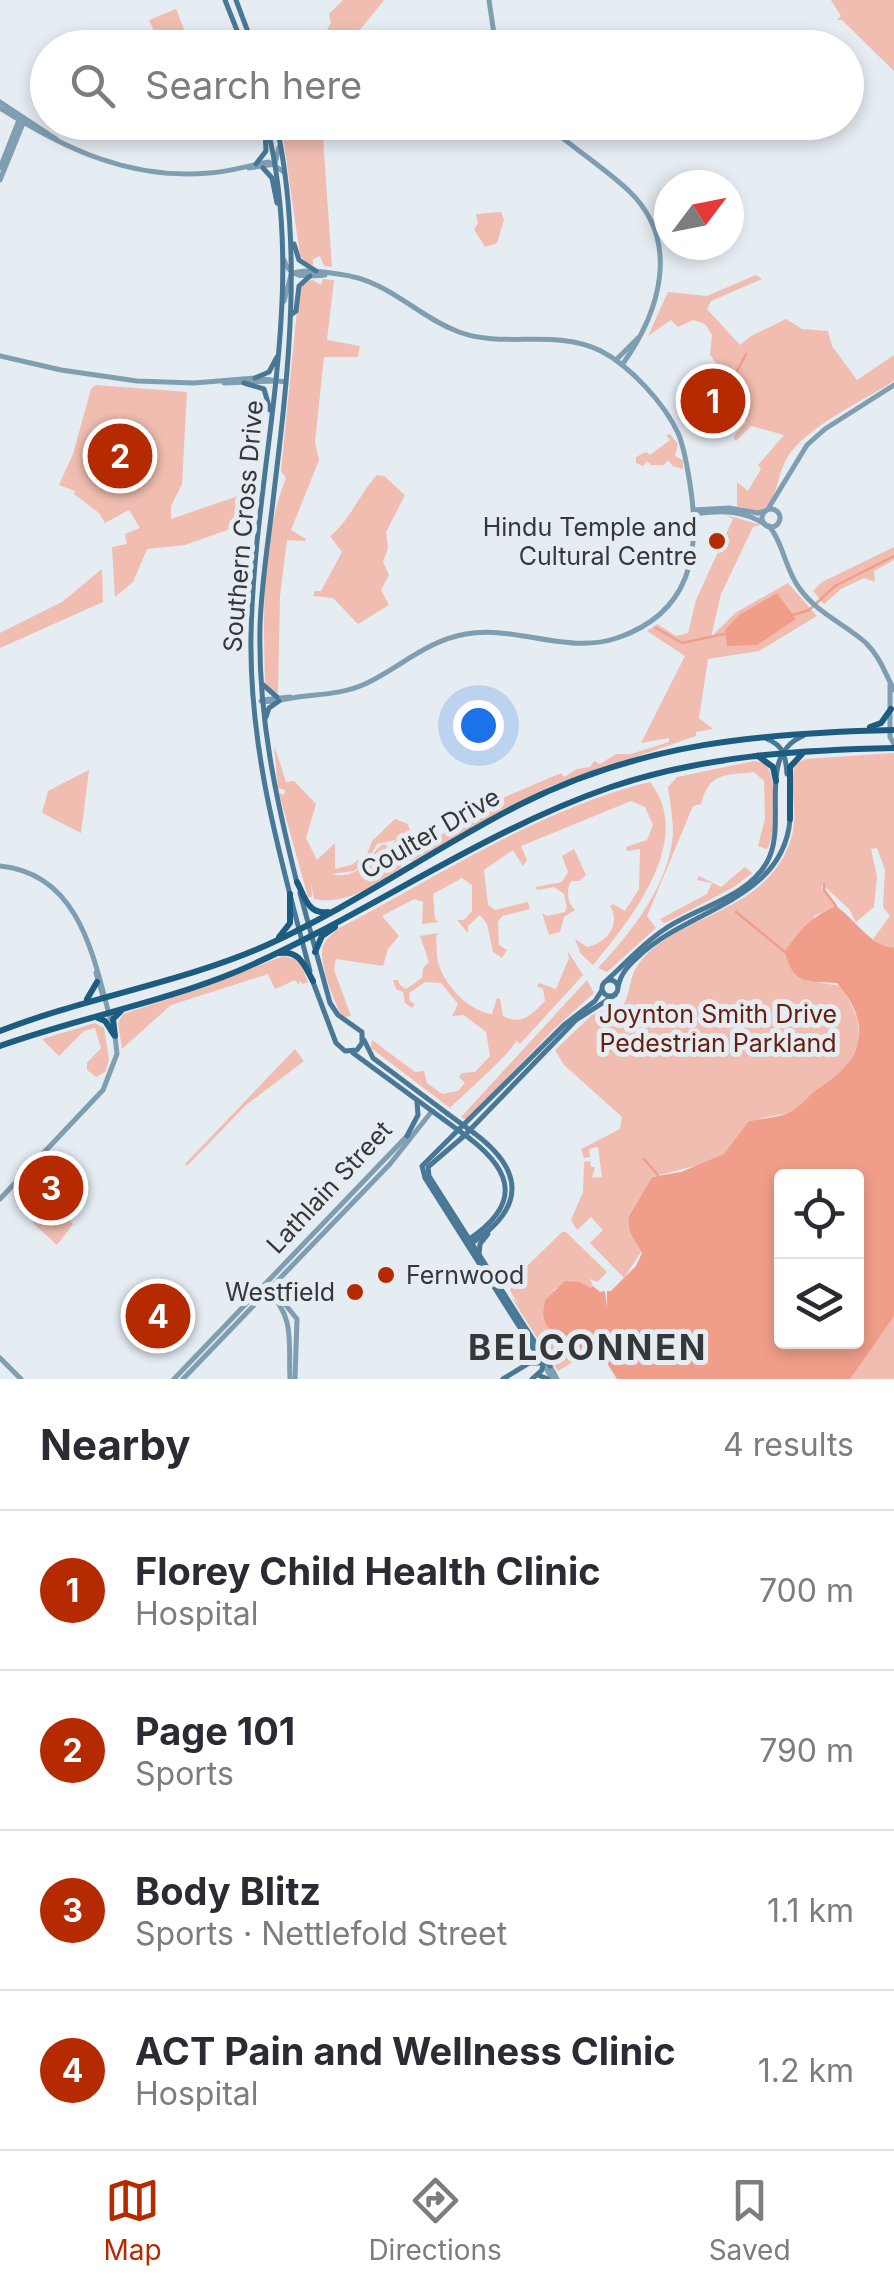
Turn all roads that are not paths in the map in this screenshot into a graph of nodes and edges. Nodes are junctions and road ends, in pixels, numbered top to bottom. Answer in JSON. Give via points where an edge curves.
{"nodes":[{"id":1,"x":225,"y":0,"type":"edge"},
{"id":2,"x":236,"y":0,"type":"edge"},
{"id":3,"x":489,"y":0,"type":"edge"},
{"id":4,"x":237,"y":30,"type":"edge"},
{"id":5,"x":247,"y":30,"type":"edge"},
{"id":6,"x":493,"y":30,"type":"edge"},
{"id":7,"x":0,"y":105,"type":"edge"},
{"id":8,"x":22,"y":119,"type":"junction"},
{"id":9,"x":30,"y":124,"type":"edge"},
{"id":10,"x":55,"y":140,"type":"edge"},
{"id":11,"x":266,"y":140,"type":"edge"},
{"id":12,"x":270,"y":140,"type":"edge"},
{"id":13,"x":279,"y":140,"type":"edge"},
{"id":14,"x":565,"y":140,"type":"edge"},
{"id":15,"x":280,"y":143,"type":"junction"},
{"id":16,"x":275,"y":164,"type":"junction"},
{"id":17,"x":260,"y":166,"type":"junction"},
{"id":18,"x":0,"y":168,"type":"edge"},
{"id":19,"x":285,"y":175,"type":"junction"},
{"id":20,"x":0,"y":180,"type":"edge"},
{"id":21,"x":281,"y":213,"type":"junction"},
{"id":22,"x":291,"y":221,"type":"junction"},
{"id":23,"x":284,"y":260,"type":"junction"},
{"id":24,"x":293,"y":273,"type":"junction"},
{"id":25,"x":317,"y":274,"type":"junction"},
{"id":26,"x":284,"y":301,"type":"junction"},
{"id":27,"x":292,"y":314,"type":"junction"},
{"id":28,"x":282,"y":334,"type":"junction"},
{"id":29,"x":0,"y":356,"type":"edge"},
{"id":30,"x":619,"y":363,"type":"junction"},
{"id":31,"x":256,"y":378,"type":"junction"},
{"id":32,"x":276,"y":381,"type":"junction"},
{"id":33,"x":217,"y":382,"type":"junction"},
{"id":34,"x":286,"y":382,"type":"junction"},
{"id":35,"x":244,"y":384,"type":"junction"},
{"id":36,"x":894,"y":385,"type":"edge"},
{"id":37,"x":272,"y":422,"type":"junction"},
{"id":38,"x":778,"y":496,"type":"junction"},
{"id":39,"x":767,"y":510,"type":"junction"},
{"id":40,"x":694,"y":512,"type":"junction"},
{"id":41,"x":778,"y":512,"type":"junction"},
{"id":42,"x":780,"y":521,"type":"junction"},
{"id":43,"x":767,"y":525,"type":"junction"},
{"id":44,"x":780,"y":544,"type":"junction"},
{"id":45,"x":260,"y":681,"type":"junction"},
{"id":46,"x":252,"y":682,"type":"junction"},
{"id":47,"x":890,"y":682,"type":"junction"},
{"id":48,"x":894,"y":690,"type":"edge"},
{"id":49,"x":278,"y":699,"type":"junction"},
{"id":50,"x":261,"y":701,"type":"junction"},
{"id":51,"x":891,"y":710,"type":"junction"},
{"id":52,"x":254,"y":716,"type":"junction"},
{"id":53,"x":892,"y":730,"type":"edge"},
{"id":54,"x":859,"y":731,"type":"junction"},
{"id":55,"x":817,"y":732,"type":"junction"},
{"id":56,"x":730,"y":738,"type":"junction"},
{"id":57,"x":266,"y":739,"type":"junction"},
{"id":58,"x":892,"y":746,"type":"edge"},
{"id":59,"x":818,"y":750,"type":"junction"},
{"id":60,"x":783,"y":752,"type":"junction"},
{"id":61,"x":752,"y":755,"type":"junction"},
{"id":62,"x":776,"y":781,"type":"junction"},
{"id":63,"x":778,"y":810,"type":"junction"},
{"id":64,"x":790,"y":822,"type":"junction"},
{"id":65,"x":286,"y":839,"type":"junction"},
{"id":66,"x":776,"y":840,"type":"junction"},
{"id":67,"x":277,"y":842,"type":"junction"},
{"id":68,"x":0,"y":866,"type":"edge"},
{"id":69,"x":297,"y":882,"type":"junction"},
{"id":70,"x":290,"y":894,"type":"junction"},
{"id":71,"x":337,"y":910,"type":"junction"},
{"id":72,"x":347,"y":916,"type":"junction"},
{"id":73,"x":308,"y":926,"type":"junction"},
{"id":74,"x":300,"y":930,"type":"junction"},
{"id":75,"x":311,"y":935,"type":"junction"},
{"id":76,"x":302,"y":940,"type":"junction"},
{"id":77,"x":260,"y":948,"type":"junction"},
{"id":78,"x":315,"y":952,"type":"junction"},
{"id":79,"x":273,"y":954,"type":"junction"},
{"id":80,"x":322,"y":977,"type":"junction"},
{"id":81,"x":98,"y":978,"type":"junction"},
{"id":82,"x":606,"y":980,"type":"junction"},
{"id":83,"x":313,"y":981,"type":"junction"},
{"id":84,"x":618,"y":986,"type":"junction"},
{"id":85,"x":602,"y":990,"type":"junction"},
{"id":86,"x":115,"y":994,"type":"junction"},
{"id":87,"x":614,"y":995,"type":"junction"},
{"id":88,"x":103,"y":996,"type":"junction"},
{"id":89,"x":82,"y":1003,"type":"junction"},
{"id":90,"x":126,"y":1007,"type":"junction"},
{"id":91,"x":323,"y":1008,"type":"junction"},
{"id":92,"x":108,"y":1012,"type":"junction"},
{"id":93,"x":94,"y":1017,"type":"junction"},
{"id":94,"x":350,"y":1024,"type":"junction"},
{"id":95,"x":0,"y":1031,"type":"edge"},
{"id":96,"x":115,"y":1036,"type":"junction"},
{"id":97,"x":335,"y":1036,"type":"junction"},
{"id":98,"x":363,"y":1038,"type":"junction"},
{"id":99,"x":3,"y":1045,"type":"edge"},
{"id":100,"x":348,"y":1052,"type":"junction"},
{"id":101,"x":406,"y":1091,"type":"junction"},
{"id":102,"x":432,"y":1106,"type":"junction"},
{"id":103,"x":472,"y":1135,"type":"junction"},
{"id":104,"x":407,"y":1136,"type":"junction"},
{"id":105,"x":0,"y":1198,"type":"edge"},
{"id":106,"x":494,"y":1228,"type":"junction"},
{"id":107,"x":468,"y":1242,"type":"junction"},
{"id":108,"x":480,"y":1256,"type":"junction"},
{"id":109,"x":268,"y":1287,"type":"junction"},
{"id":110,"x":531,"y":1346,"type":"junction"},
{"id":111,"x":0,"y":1358,"type":"edge"},
{"id":112,"x":545,"y":1362,"type":"junction"},
{"id":113,"x":529,"y":1363,"type":"junction"},
{"id":114,"x":535,"y":1377,"type":"edge"},
{"id":115,"x":184,"y":1378,"type":"edge"},
{"id":116,"x":21,"y":1379,"type":"edge"},
{"id":117,"x":174,"y":1379,"type":"edge"},
{"id":118,"x":292,"y":1379,"type":"edge"},
{"id":119,"x":503,"y":1379,"type":"edge"},
{"id":120,"x":552,"y":1379,"type":"edge"}],
"edges":[{"from":1,"to":4,"type":"main road"},
{"from":2,"to":5,"type":"main road"},
{"from":3,"to":6,"type":"street"},
{"from":7,"to":8,"type":"street"},
{"from":8,"to":9,"type":"street"},
{"from":8,"to":18,"type":"street"},
{"from":8,"to":20,"type":"street"},
{"from":10,"to":17,"type":"street","via":[[98,160],[149,172],[208,174]]},
{"from":11,"to":17,"type":"main road"},
{"from":12,"to":16,"type":"main road","name":"Southern Cross Drive"},
{"from":13,"to":15,"type":"main road","name":"Southern Cross Drive"},
{"from":14,"to":30,"type":"street","via":[[644,210],[660,252],[656,302]]},
{"from":15,"to":16,"type":"street"},
{"from":15,"to":19,"type":"main road","name":"Southern Cross Drive"},
{"from":16,"to":17,"type":"street"},
{"from":16,"to":19,"type":"street"},
{"from":16,"to":21,"type":"main road","name":"Southern Cross Drive"},
{"from":17,"to":21,"type":"main road","via":[[270,174]]},
{"from":19,"to":22,"type":"main road","name":"Southern Cross Drive"},
{"from":21,"to":23,"type":"main road","name":"Southern Cross Drive"},
{"from":22,"to":24,"type":"main road","name":"Southern Cross Drive"},
{"from":22,"to":25,"type":"main road","via":[[299,260]]},
{"from":23,"to":24,"type":"street"},
{"from":23,"to":26,"type":"main road","name":"Southern Cross Drive"},
{"from":24,"to":25,"type":"street"},
{"from":24,"to":26,"type":"street"},
{"from":24,"to":27,"type":"main road","name":"Southern Cross Drive"},
{"from":25,"to":27,"type":"main road","via":[[299,286]]},
{"from":25,"to":30,"type":"street","via":[[358,276],[386,287],[464,334],[565,339]]},
{"from":26,"to":28,"type":"main road","name":"Southern Cross Drive"},
{"from":27,"to":34,"type":"main road","name":"Southern Cross Drive"},
{"from":28,"to":31,"type":"main road","via":[[273,366]]},
{"from":28,"to":32,"type":"main road","name":"Southern Cross Drive"},
{"from":29,"to":33,"type":"street","via":[[108,378]]},
{"from":30,"to":40,"type":"street","via":[[666,412],[683,448]]},
{"from":31,"to":32,"type":"street"},
{"from":31,"to":33,"type":"street"},
{"from":32,"to":34,"type":"street"},
{"from":32,"to":35,"type":"street"},
{"from":32,"to":37,"type":"main road","name":"Southern Cross Drive"},
{"from":33,"to":35,"type":"street"},
{"from":34,"to":45,"type":"main road","name":"Southern Cross Drive","via":[[262,594]]},
{"from":35,"to":37,"type":"main road","via":[[267,394]]},
{"from":36,"to":38,"type":"street","via":[[825,429],[793,464]]},
{"from":37,"to":46,"type":"main road","name":"Southern Cross Drive","via":[[252,594]]},
{"from":38,"to":39,"type":"street"},
{"from":38,"to":41,"type":"street"},
{"from":39,"to":40,"type":"street"},
{"from":39,"to":41,"type":"street"},
{"from":39,"to":43,"type":"street"},
{"from":40,"to":43,"type":"street","via":[[734,512]]},
{"from":40,"to":49,"type":"street","via":[[694,550],[682,585],[631,633],[584,644],[463,634],[360,686]]},
{"from":41,"to":42,"type":"street"},
{"from":42,"to":43,"type":"street"},
{"from":42,"to":44,"type":"street"},
{"from":43,"to":44,"type":"street"},
{"from":44,"to":47,"type":"street","via":[[808,599],[868,646]]},
{"from":45,"to":49,"type":"main road"},
{"from":45,"to":50,"type":"main road","name":"Southern Cross Drive"},
{"from":46,"to":50,"type":"street"},
{"from":46,"to":52,"type":"main road","name":"Southern Cross Drive"},
{"from":47,"to":48,"type":"street"},
{"from":47,"to":51,"type":"street"},
{"from":49,"to":50,"type":"street"},
{"from":49,"to":57,"type":"main road","via":[[267,712]]},
{"from":50,"to":52,"type":"street"},
{"from":50,"to":57,"type":"main road","name":"Southern Cross Drive"},
{"from":51,"to":53,"type":"street"},
{"from":51,"to":54,"type":"main road","via":[[881,724]]},
{"from":52,"to":67,"type":"main road","name":"Southern Cross Drive"},
{"from":53,"to":54,"type":"main road","name":"Coulter Drive"},
{"from":53,"to":58,"type":"street"},
{"from":54,"to":55,"type":"main road","name":"Coulter Drive"},
{"from":55,"to":56,"type":"main road","name":"Coulter Drive"},
{"from":55,"to":60,"type":"main road"},
{"from":56,"to":60,"type":"main road","via":[[771,740]]},
{"from":56,"to":71,"type":"main road","name":"Coulter Drive","via":[[654,754],[520,804]]},
{"from":57,"to":65,"type":"main road","name":"Southern Cross Drive"},
{"from":58,"to":59,"type":"main road","name":"Coulter Drive"},
{"from":59,"to":60,"type":"main road","name":"Coulter Drive"},
{"from":59,"to":64,"type":"main road","via":[[791,763]]},
{"from":60,"to":61,"type":"main road","name":"Coulter Drive"},
{"from":60,"to":62,"type":"main road"},
{"from":60,"to":64,"type":"main road"},
{"from":61,"to":62,"type":"main road","via":[[770,762]]},
{"from":61,"to":72,"type":"main road","name":"Coulter Drive","via":[[590,795]]},
{"from":62,"to":63,"type":"main road"},
{"from":63,"to":64,"type":"main road"},
{"from":63,"to":66,"type":"main road"},
{"from":64,"to":66,"type":"main road"},
{"from":64,"to":84,"type":"main road","via":[[781,853],[760,881],[655,942],[624,971]]},
{"from":65,"to":67,"type":"main road"},
{"from":65,"to":69,"type":"main road","name":"Southern Cross Drive"},
{"from":66,"to":82,"type":"main road","via":[[750,882],[661,931]]},
{"from":67,"to":70,"type":"main road","name":"Southern Cross Drive"},
{"from":68,"to":81,"type":"street","via":[[43,879],[68,902],[84,928]]},
{"from":69,"to":71,"type":"main road","via":[[314,911]]},
{"from":69,"to":73,"type":"main road","name":"Southern Cross Drive"},
{"from":70,"to":74,"type":"main road","name":"Southern Cross Drive"},
{"from":70,"to":77,"type":"main road","via":[[288,929]]},
{"from":71,"to":73,"type":"main road","name":"Coulter Drive"},
{"from":72,"to":75,"type":"main road","name":"Coulter Drive"},
{"from":72,"to":78,"type":"main road","via":[[322,936]]},
{"from":73,"to":74,"type":"main road","name":"Coulter Drive"},
{"from":73,"to":75,"type":"main road","name":"Southern Cross Drive"},
{"from":74,"to":76,"type":"main road","name":"Southern Cross Drive"},
{"from":74,"to":77,"type":"main road","name":"Coulter Drive"},
{"from":75,"to":76,"type":"main road","name":"Coulter Drive"},
{"from":75,"to":78,"type":"main road","name":"Southern Cross Drive"},
{"from":76,"to":79,"type":"main road","name":"Coulter Drive"},
{"from":76,"to":83,"type":"main road","name":"Southern Cross Drive"},
{"from":77,"to":86,"type":"main road","name":"Coulter Drive"},
{"from":78,"to":80,"type":"main road","name":"Southern Cross Drive"},
{"from":79,"to":83,"type":"main road","via":[[296,954]]},
{"from":79,"to":90,"type":"main road","name":"Coulter Drive"},
{"from":80,"to":91,"type":"main road"},
{"from":80,"to":94,"type":"main road","via":[[330,1002]]},
{"from":81,"to":86,"type":"main road"},
{"from":81,"to":88,"type":"street"},
{"from":81,"to":89,"type":"main road"},
{"from":82,"to":84,"type":"main road"},
{"from":82,"to":85,"type":"main road"},
{"from":83,"to":91,"type":"main road","name":"Southern Cross Drive"},
{"from":84,"to":87,"type":"main road"},
{"from":85,"to":87,"type":"main road"},
{"from":85,"to":107,"type":"main road","via":[[427,1158],[422,1169]]},
{"from":86,"to":88,"type":"main road","name":"Coulter Drive"},
{"from":87,"to":107,"type":"main road","via":[[576,1020],[464,1136],[430,1162],[429,1176]]},
{"from":88,"to":89,"type":"main road","name":"Coulter Drive"},
{"from":88,"to":92,"type":"street"},
{"from":89,"to":95,"type":"main road","name":"Coulter Drive"},
{"from":90,"to":92,"type":"main road","name":"Coulter Drive"},
{"from":90,"to":96,"type":"main road","via":[[113,1019]]},
{"from":91,"to":97,"type":"main road","name":"Southern Cross Drive"},
{"from":92,"to":93,"type":"main road","name":"Coulter Drive"},
{"from":92,"to":96,"type":"street"},
{"from":93,"to":96,"type":"main road"},
{"from":93,"to":99,"type":"main road","name":"Coulter Drive"},
{"from":94,"to":97,"type":"main road"},
{"from":94,"to":98,"type":"main road"},
{"from":96,"to":105,"type":"street","via":[[115,1063],[103,1090]]},
{"from":97,"to":100,"type":"main road"},
{"from":98,"to":100,"type":"main road"},
{"from":98,"to":102,"type":"main road","via":[[374,1058]]},
{"from":100,"to":101,"type":"main road"},
{"from":101,"to":102,"type":"main road"},
{"from":101,"to":104,"type":"main road","via":[[419,1108]]},
{"from":102,"to":103,"type":"main road","bridge":true},
{"from":102,"to":104,"type":"street","name":"Lathlain Street"},
{"from":102,"to":109,"type":"street","name":"Lathlain Street","via":[[390,1164]]},
{"from":103,"to":106,"type":"main road","via":[[499,1154],[511,1178],[510,1203]]},
{"from":103,"to":107,"type":"main road","via":[[494,1158],[505,1190],[497,1216]]},
{"from":104,"to":109,"type":"street","name":"Lathlain Street"},
{"from":106,"to":107,"type":"main road"},
{"from":106,"to":108,"type":"main road","via":[[481,1242]]},
{"from":107,"to":108,"type":"main road"},
{"from":107,"to":110,"type":"main road"},
{"from":108,"to":112,"type":"main road"},
{"from":109,"to":115,"type":"street","name":"Lathlain Street"},
{"from":109,"to":117,"type":"street","name":"Lathlain Street"},
{"from":109,"to":118,"type":"street","via":[[288,1319]]},
{"from":110,"to":112,"type":"main road"},
{"from":110,"to":113,"type":"main road"},
{"from":111,"to":116,"type":"street"},
{"from":112,"to":113,"type":"main road"},
{"from":112,"to":114,"type":"main road"},
{"from":112,"to":120,"type":"street"},
{"from":113,"to":119,"type":"main road"},
{"from":114,"to":120,"type":"main road"}]}
